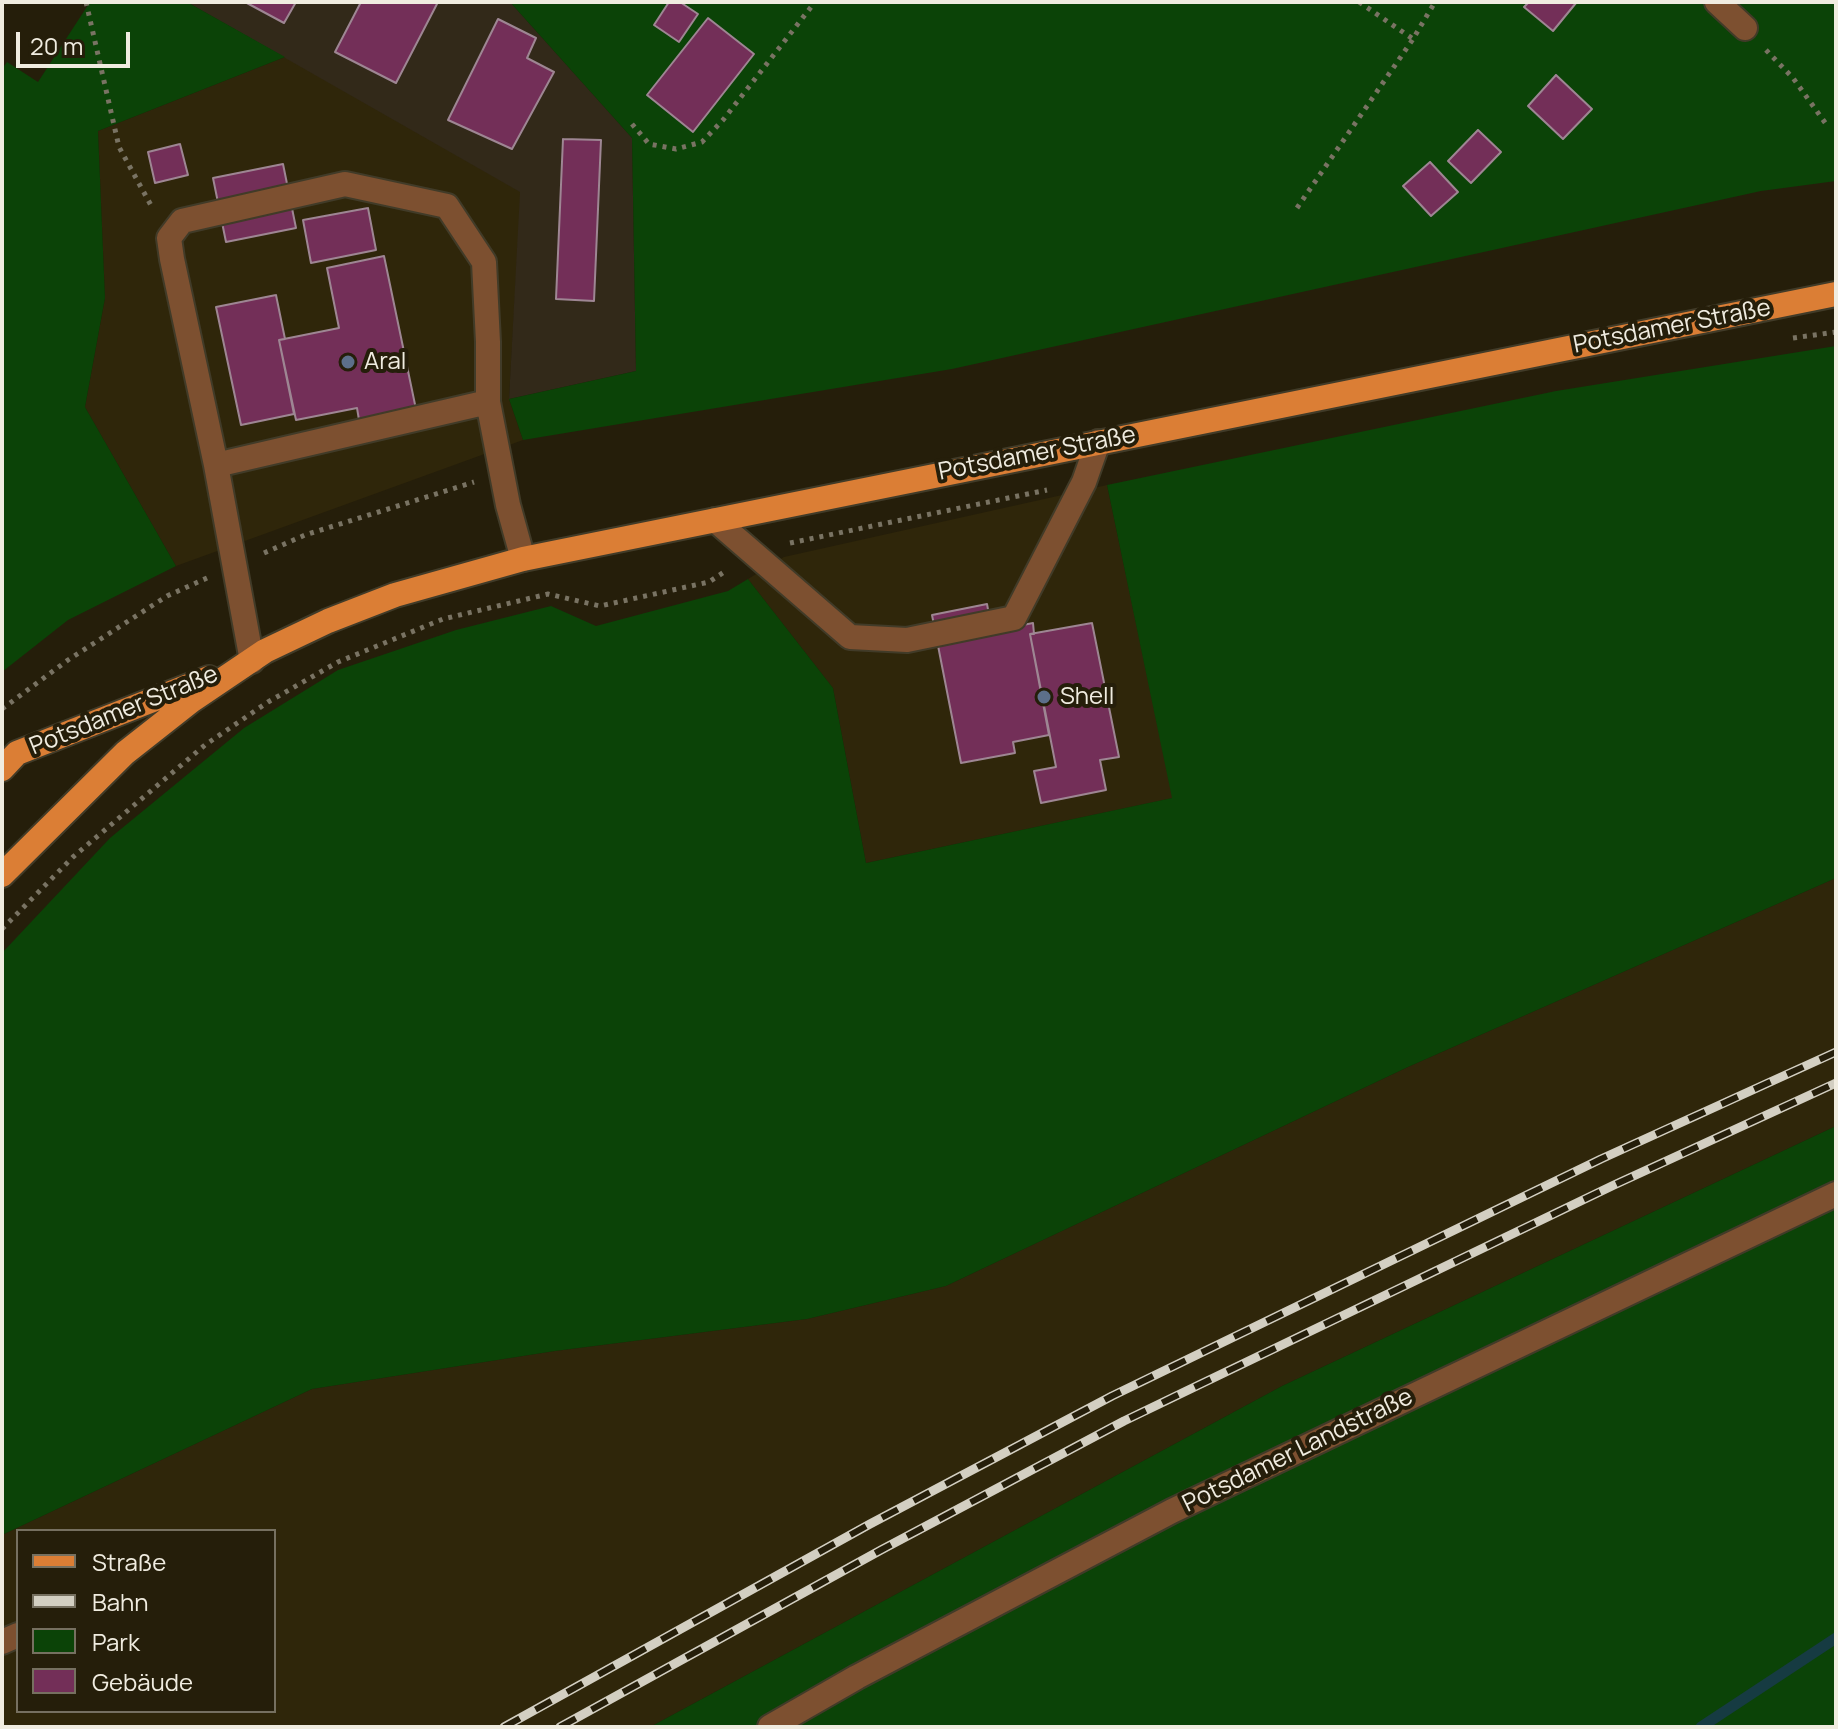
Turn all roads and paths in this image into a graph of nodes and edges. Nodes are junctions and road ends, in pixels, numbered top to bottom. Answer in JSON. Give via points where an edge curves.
{"nodes":[{"id":1,"x":86,"y":2,"type":"edge"},
{"id":2,"x":815,"y":2,"type":"edge"},
{"id":3,"x":1359,"y":2,"type":"edge"},
{"id":4,"x":1435,"y":2,"type":"edge"},
{"id":5,"x":1717,"y":2,"type":"edge"},
{"id":6,"x":1745,"y":28,"type":"joint"},
{"id":7,"x":1413,"y":39,"type":"junction"},
{"id":8,"x":632,"y":124,"type":"dead end"},
{"id":9,"x":1826,"y":124,"type":"dead end"},
{"id":10,"x":1297,"y":208,"type":"dead end"},
{"id":11,"x":169,"y":238,"type":"junction"},
{"id":12,"x":1836,"y":294,"type":"edge"},
{"id":13,"x":488,"y":402,"type":"junction"},
{"id":14,"x":1098,"y":442,"type":"junction"},
{"id":15,"x":216,"y":465,"type":"junction"},
{"id":16,"x":715,"y":520,"type":"junction"},
{"id":17,"x":753,"y":554,"type":"junction"},
{"id":18,"x":523,"y":559,"type":"junction"},
{"id":19,"x":252,"y":661,"type":"junction"},
{"id":20,"x":7,"y":760,"type":"edge"},
{"id":21,"x":2,"y":875,"type":"edge"},
{"id":22,"x":2,"y":929,"type":"edge"},
{"id":23,"x":1836,"y":1194,"type":"edge"},
{"id":24,"x":770,"y":1727,"type":"edge"}],
"edges":[{"from":1,"to":11,"type":"path","via":[[119,147]]},
{"from":2,"to":8,"type":"path","via":[[702,142],[676,149],[649,144]]},
{"from":3,"to":7,"type":"path"},
{"from":4,"to":7,"type":"path"},
{"from":5,"to":6,"type":"street"},
{"from":6,"to":9,"type":"path","via":[[1793,78]]},
{"from":7,"to":10,"type":"path"},
{"from":11,"to":13,"type":"street","via":[[182,221],[345,184],[447,206],[484,262]]},
{"from":11,"to":15,"type":"street"},
{"from":12,"to":14,"type":"main road","name":"Potsdamer Straße"},
{"from":13,"to":15,"type":"street"},
{"from":13,"to":18,"type":"street"},
{"from":14,"to":16,"type":"main road","name":"Potsdamer Straße"},
{"from":14,"to":17,"type":"street","via":[[1084,482],[1014,618],[907,640],[850,637]]},
{"from":15,"to":19,"type":"street"},
{"from":16,"to":17,"type":"street"},
{"from":16,"to":18,"type":"main road","name":"Potsdamer Straße"},
{"from":17,"to":22,"type":"path","via":[[709,582],[600,606],[548,594],[443,619],[338,662],[205,745],[73,857]]},
{"from":18,"to":19,"type":"main road","name":"Potsdamer Straße","via":[[382,600]]},
{"from":19,"to":20,"type":"main road","name":"Potsdamer Straße"},
{"from":19,"to":21,"type":"main road","name":"Potsdamer Straße","via":[[125,753]]},
{"from":23,"to":24,"type":"street","name":"Potsdamer Landstraße","via":[[1172,1511]]}]}
